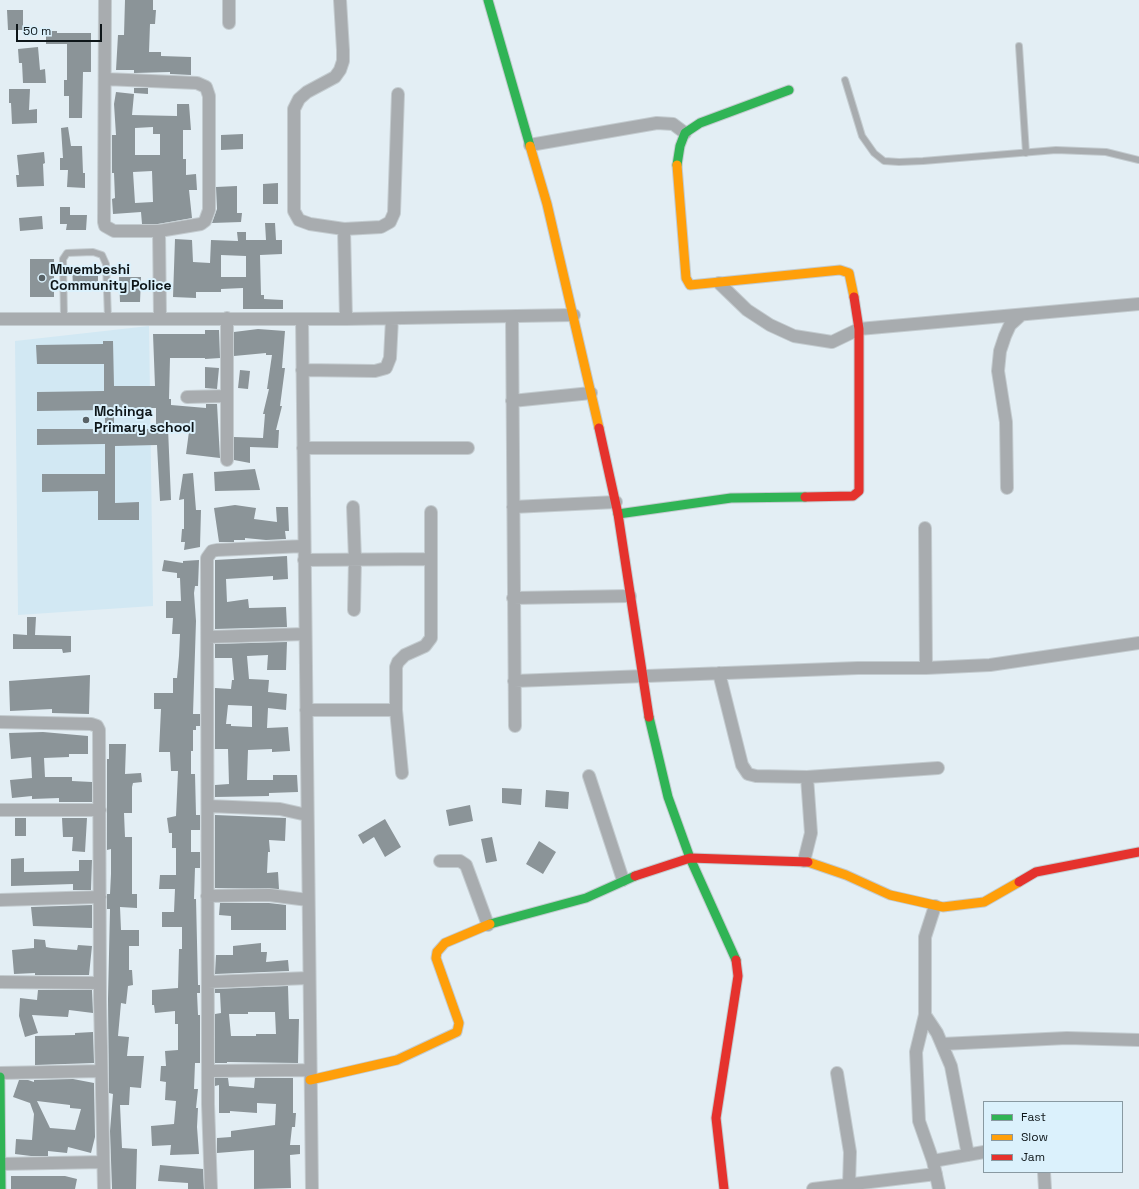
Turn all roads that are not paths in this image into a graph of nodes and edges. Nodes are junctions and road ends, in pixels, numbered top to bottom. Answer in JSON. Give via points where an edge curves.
{"nodes":[{"id":1,"x":105,"y":0,"type":"edge"},
{"id":2,"x":229,"y":0,"type":"edge"},
{"id":3,"x":340,"y":0,"type":"edge"},
{"id":4,"x":488,"y":0,"type":"edge"},
{"id":5,"x":229,"y":23,"type":"dead end"},
{"id":6,"x":1019,"y":46,"type":"dead end"},
{"id":7,"x":104,"y":78,"type":"junction"},
{"id":8,"x":845,"y":80,"type":"dead end"},
{"id":9,"x":789,"y":90,"type":"dead end"},
{"id":10,"x":398,"y":94,"type":"dead end"},
{"id":11,"x":685,"y":133,"type":"junction"},
{"id":12,"x":530,"y":145,"type":"junction"},
{"id":13,"x":1026,"y":153,"type":"junction"},
{"id":14,"x":1139,"y":160,"type":"edge"},
{"id":15,"x":344,"y":229,"type":"junction"},
{"id":16,"x":159,"y":231,"type":"junction"},
{"id":17,"x":719,"y":283,"type":"junction"},
{"id":18,"x":1139,"y":304,"type":"edge"},
{"id":19,"x":574,"y":315,"type":"junction"},
{"id":20,"x":1021,"y":315,"type":"junction"},
{"id":21,"x":512,"y":317,"type":"junction"},
{"id":22,"x":64,"y":318,"type":"junction"},
{"id":23,"x":108,"y":318,"type":"junction"},
{"id":24,"x":160,"y":318,"type":"junction"},
{"id":25,"x":227,"y":318,"type":"junction"},
{"id":26,"x":0,"y":319,"type":"edge"},
{"id":27,"x":302,"y":319,"type":"junction"},
{"id":28,"x":346,"y":319,"type":"junction"},
{"id":29,"x":392,"y":319,"type":"junction"},
{"id":30,"x":859,"y":329,"type":"junction"},
{"id":31,"x":302,"y":370,"type":"junction"},
{"id":32,"x":591,"y":393,"type":"junction"},
{"id":33,"x":227,"y":396,"type":"junction"},
{"id":34,"x":187,"y":397,"type":"dead end"},
{"id":35,"x":512,"y":401,"type":"junction"},
{"id":36,"x":304,"y":448,"type":"junction"},
{"id":37,"x":468,"y":448,"type":"dead end"},
{"id":38,"x":227,"y":460,"type":"dead end"},
{"id":39,"x":1007,"y":488,"type":"dead end"},
{"id":40,"x":616,"y":502,"type":"junction"},
{"id":41,"x":353,"y":507,"type":"dead end"},
{"id":42,"x":513,"y":507,"type":"junction"},
{"id":43,"x":431,"y":512,"type":"dead end"},
{"id":44,"x":618,"y":514,"type":"junction"},
{"id":45,"x":925,"y":528,"type":"dead end"},
{"id":46,"x":304,"y":546,"type":"junction"},
{"id":47,"x":431,"y":559,"type":"junction"},
{"id":48,"x":304,"y":560,"type":"junction"},
{"id":49,"x":355,"y":560,"type":"junction"},
{"id":50,"x":630,"y":596,"type":"junction"},
{"id":51,"x":513,"y":598,"type":"junction"},
{"id":52,"x":354,"y":610,"type":"dead end"},
{"id":53,"x":305,"y":634,"type":"junction"},
{"id":54,"x":208,"y":637,"type":"junction"},
{"id":55,"x":1139,"y":643,"type":"edge"},
{"id":56,"x":926,"y":668,"type":"junction"},
{"id":57,"x":719,"y":673,"type":"junction"},
{"id":58,"x":642,"y":676,"type":"junction"},
{"id":59,"x":514,"y":681,"type":"junction"},
{"id":60,"x":306,"y":710,"type":"junction"},
{"id":61,"x":396,"y":710,"type":"junction"},
{"id":62,"x":0,"y":722,"type":"edge"},
{"id":63,"x":515,"y":726,"type":"dead end"},
{"id":64,"x":938,"y":768,"type":"dead end"},
{"id":65,"x":402,"y":773,"type":"dead end"},
{"id":66,"x":589,"y":776,"type":"dead end"},
{"id":67,"x":807,"y":777,"type":"junction"},
{"id":68,"x":208,"y":806,"type":"junction"},
{"id":69,"x":0,"y":810,"type":"edge"},
{"id":70,"x":100,"y":810,"type":"junction"},
{"id":71,"x":307,"y":816,"type":"junction"},
{"id":72,"x":1139,"y":852,"type":"edge"},
{"id":73,"x":690,"y":858,"type":"junction"},
{"id":74,"x":440,"y":861,"type":"dead end"},
{"id":75,"x":804,"y":861,"type":"junction"},
{"id":76,"x":623,"y":880,"type":"junction"},
{"id":77,"x":207,"y":896,"type":"junction"},
{"id":78,"x":100,"y":897,"type":"junction"},
{"id":79,"x":0,"y":900,"type":"edge"},
{"id":80,"x":308,"y":900,"type":"junction"},
{"id":81,"x":935,"y":906,"type":"junction"},
{"id":82,"x":488,"y":926,"type":"junction"},
{"id":83,"x":308,"y":978,"type":"junction"},
{"id":84,"x":0,"y":982,"type":"edge"},
{"id":85,"x":208,"y":982,"type":"junction"},
{"id":86,"x":100,"y":983,"type":"junction"},
{"id":87,"x":925,"y":1015,"type":"junction"},
{"id":88,"x":1139,"y":1040,"type":"edge"},
{"id":89,"x":942,"y":1044,"type":"junction"},
{"id":90,"x":101,"y":1071,"type":"junction"},
{"id":91,"x":208,"y":1071,"type":"junction"},
{"id":92,"x":0,"y":1073,"type":"edge"},
{"id":93,"x":837,"y":1073,"type":"dead end"},
{"id":94,"x":310,"y":1075,"type":"junction"},
{"id":95,"x":0,"y":1077,"type":"edge"},
{"id":96,"x":983,"y":1152,"type":"edge"},
{"id":97,"x":968,"y":1154,"type":"junction"},
{"id":98,"x":933,"y":1161,"type":"junction"},
{"id":99,"x":103,"y":1162,"type":"junction"},
{"id":100,"x":0,"y":1164,"type":"edge"},
{"id":101,"x":0,"y":1169,"type":"edge"},
{"id":102,"x":1044,"y":1173,"type":"edge"},
{"id":103,"x":936,"y":1174,"type":"junction"},
{"id":104,"x":849,"y":1185,"type":"junction"},
{"id":105,"x":0,"y":1189,"type":"edge"},
{"id":106,"x":104,"y":1189,"type":"edge"},
{"id":107,"x":212,"y":1189,"type":"edge"},
{"id":108,"x":312,"y":1189,"type":"edge"},
{"id":109,"x":724,"y":1189,"type":"edge"},
{"id":110,"x":812,"y":1189,"type":"edge"},
{"id":111,"x":939,"y":1189,"type":"edge"},
{"id":112,"x":1045,"y":1189,"type":"edge"}],
"edges":[{"from":1,"to":7,"type":"street"},
{"from":2,"to":5,"type":"street"},
{"from":3,"to":15,"type":"street","via":[[343,61],[340,70],[335,77],[307,92],[299,99],[294,109],[294,211],[299,220],[304,222]]},
{"from":4,"to":12,"type":"street"},
{"from":6,"to":13,"type":"lane"},
{"from":7,"to":16,"type":"street","via":[[105,226],[114,231]]},
{"from":7,"to":16,"type":"street","via":[[197,83],[208,90],[208,216],[205,221],[195,226]]},
{"from":8,"to":13,"type":"lane","via":[[862,136],[874,153],[884,161],[915,162]]},
{"from":9,"to":11,"type":"street","via":[[700,122]]},
{"from":10,"to":15,"type":"street","via":[[392,218],[381,227]]},
{"from":11,"to":12,"type":"street","via":[[673,124],[657,123]]},
{"from":11,"to":17,"type":"street","via":[[677,168],[686,278],[690,285],[694,286]]},
{"from":12,"to":19,"type":"street"},
{"from":13,"to":14,"type":"lane","via":[[1056,150],[1106,152]]},
{"from":15,"to":28,"type":"street"},
{"from":16,"to":24,"type":"street"},
{"from":17,"to":30,"type":"street","via":[[747,310],[794,336],[832,342]]},
{"from":17,"to":30,"type":"street","via":[[799,273],[845,271],[849,273],[852,283]]},
{"from":18,"to":20,"type":"street"},
{"from":19,"to":21,"type":"street"},
{"from":19,"to":32,"type":"street"},
{"from":20,"to":30,"type":"street"},
{"from":20,"to":39,"type":"street","via":[[1010,325],[1005,336],[998,371],[1006,422]]},
{"from":21,"to":29,"type":"street"},
{"from":21,"to":35,"type":"street"},
{"from":22,"to":23,"type":"street"},
{"from":22,"to":23,"type":"lane","via":[[63,259],[67,253],[93,252],[102,255],[106,264]]},
{"from":22,"to":26,"type":"street"},
{"from":23,"to":24,"type":"street"},
{"from":24,"to":25,"type":"street"},
{"from":25,"to":27,"type":"street"},
{"from":25,"to":33,"type":"street"},
{"from":27,"to":28,"type":"street"},
{"from":27,"to":31,"type":"street"},
{"from":28,"to":29,"type":"street"},
{"from":29,"to":31,"type":"street","via":[[390,358],[386,368],[375,371]]},
{"from":30,"to":44,"type":"street","via":[[860,480],[859,491],[853,496],[731,498]]},
{"from":31,"to":36,"type":"street"},
{"from":32,"to":35,"type":"street"},
{"from":32,"to":40,"type":"street"},
{"from":33,"to":34,"type":"street"},
{"from":33,"to":38,"type":"street"},
{"from":35,"to":42,"type":"street"},
{"from":36,"to":37,"type":"street"},
{"from":36,"to":46,"type":"street"},
{"from":40,"to":42,"type":"street"},
{"from":40,"to":44,"type":"street"},
{"from":41,"to":49,"type":"street"},
{"from":42,"to":51,"type":"street"},
{"from":43,"to":47,"type":"street"},
{"from":44,"to":50,"type":"street"},
{"from":45,"to":56,"type":"street"},
{"from":46,"to":48,"type":"street"},
{"from":46,"to":54,"type":"street","via":[[217,550],[208,554]]},
{"from":47,"to":49,"type":"street"},
{"from":47,"to":61,"type":"street","via":[[431,638],[425,646],[405,655],[398,662]]},
{"from":48,"to":49,"type":"street"},
{"from":48,"to":53,"type":"street"},
{"from":49,"to":52,"type":"street"},
{"from":50,"to":51,"type":"street"},
{"from":50,"to":58,"type":"street"},
{"from":51,"to":59,"type":"street"},
{"from":53,"to":54,"type":"street"},
{"from":53,"to":60,"type":"street"},
{"from":54,"to":68,"type":"street"},
{"from":55,"to":56,"type":"street","via":[[990,665]]},
{"from":56,"to":57,"type":"street"},
{"from":57,"to":58,"type":"street"},
{"from":57,"to":67,"type":"street","via":[[744,770],[756,776]]},
{"from":58,"to":59,"type":"street"},
{"from":58,"to":73,"type":"street","via":[[668,797]]},
{"from":59,"to":63,"type":"street"},
{"from":60,"to":61,"type":"street"},
{"from":60,"to":71,"type":"street"},
{"from":61,"to":65,"type":"street"},
{"from":62,"to":70,"type":"street","via":[[98,726]]},
{"from":64,"to":67,"type":"street"},
{"from":66,"to":76,"type":"street"},
{"from":67,"to":75,"type":"street","via":[[811,833]]},
{"from":68,"to":71,"type":"street","via":[[280,809]]},
{"from":68,"to":77,"type":"street"},
{"from":69,"to":70,"type":"street"},
{"from":70,"to":78,"type":"street"},
{"from":71,"to":80,"type":"street"},
{"from":72,"to":81,"type":"street","via":[[1036,872],[992,898],[976,904]]},
{"from":73,"to":75,"type":"street"},
{"from":73,"to":76,"type":"street"},
{"from":73,"to":109,"type":"street","via":[[737,962],[738,970],[716,1118]]},
{"from":74,"to":82,"type":"street","via":[[460,861],[466,865]]},
{"from":75,"to":81,"type":"street","via":[[846,875],[890,896]]},
{"from":76,"to":82,"type":"street","via":[[570,903],[498,921]]},
{"from":77,"to":80,"type":"street","via":[[270,895]]},
{"from":77,"to":85,"type":"street"},
{"from":78,"to":79,"type":"street"},
{"from":78,"to":86,"type":"street"},
{"from":80,"to":83,"type":"street"},
{"from":81,"to":87,"type":"street","via":[[925,937]]},
{"from":82,"to":94,"type":"street","via":[[445,943],[437,952],[438,964],[459,1023],[457,1032],[396,1060]]},
{"from":83,"to":85,"type":"street"},
{"from":83,"to":94,"type":"street"},
{"from":84,"to":86,"type":"street"},
{"from":85,"to":91,"type":"street"},
{"from":86,"to":90,"type":"street"},
{"from":87,"to":89,"type":"street"},
{"from":87,"to":98,"type":"street","via":[[916,1052],[919,1112]]},
{"from":88,"to":89,"type":"street","via":[[1068,1038]]},
{"from":89,"to":97,"type":"street","via":[[956,1088]]},
{"from":90,"to":92,"type":"street"},
{"from":90,"to":99,"type":"street"},
{"from":91,"to":94,"type":"street"},
{"from":91,"to":107,"type":"street"},
{"from":93,"to":104,"type":"street","via":[[850,1152]]},
{"from":94,"to":108,"type":"street"},
{"from":95,"to":100,"type":"street"},
{"from":96,"to":97,"type":"street"},
{"from":97,"to":98,"type":"street"},
{"from":98,"to":103,"type":"street"},
{"from":99,"to":100,"type":"street"},
{"from":99,"to":106,"type":"street"},
{"from":100,"to":101,"type":"street"},
{"from":101,"to":105,"type":"street"},
{"from":102,"to":112,"type":"street"},
{"from":103,"to":104,"type":"street"},
{"from":103,"to":111,"type":"street"},
{"from":104,"to":110,"type":"street"}]}
